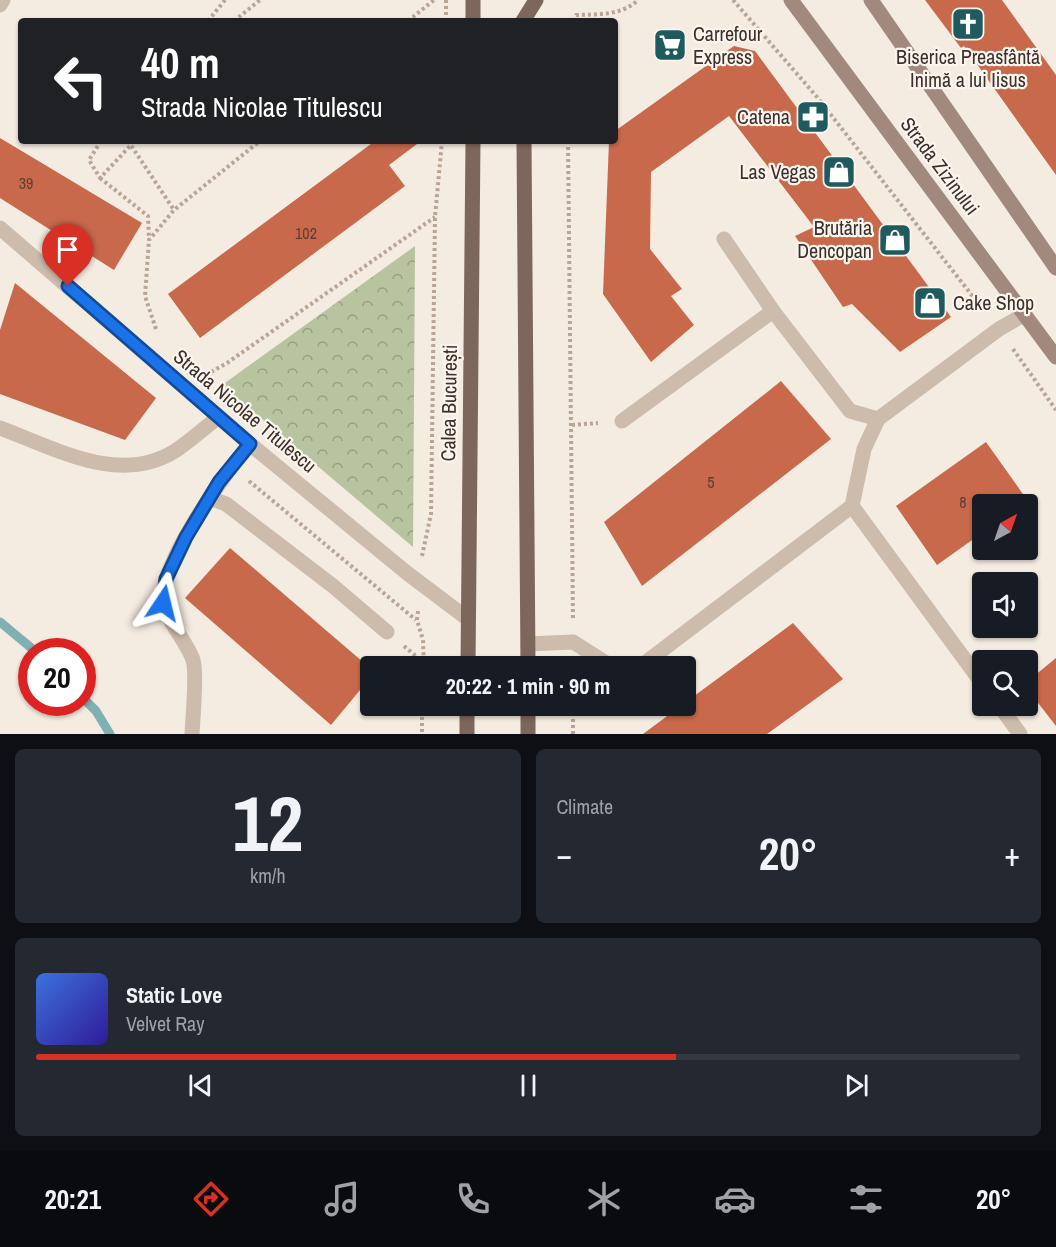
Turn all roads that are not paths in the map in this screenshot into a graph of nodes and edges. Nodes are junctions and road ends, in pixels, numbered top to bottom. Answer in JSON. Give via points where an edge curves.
{"nodes":[{"id":1,"x":3,"y":0,"type":"edge"},
{"id":2,"x":473,"y":0,"type":"edge"},
{"id":3,"x":527,"y":0,"type":"edge"},
{"id":4,"x":536,"y":0,"type":"edge"},
{"id":5,"x":790,"y":0,"type":"edge"},
{"id":6,"x":875,"y":1,"type":"edge"},
{"id":7,"x":0,"y":6,"type":"edge"},
{"id":8,"x":473,"y":18,"type":"edge"},
{"id":9,"x":524,"y":18,"type":"edge"},
{"id":10,"x":525,"y":18,"type":"edge"},
{"id":11,"x":473,"y":144,"type":"edge"},
{"id":12,"x":524,"y":144,"type":"edge"},
{"id":13,"x":0,"y":228,"type":"edge"},
{"id":14,"x":724,"y":238,"type":"dead end"},
{"id":15,"x":1056,"y":268,"type":"edge"},
{"id":16,"x":773,"y":311,"type":"junction"},
{"id":17,"x":1025,"y":314,"type":"junction"},
{"id":18,"x":1056,"y":357,"type":"edge"},
{"id":19,"x":219,"y":417,"type":"junction"},
{"id":20,"x":878,"y":419,"type":"junction"},
{"id":21,"x":621,"y":421,"type":"dead end"},
{"id":22,"x":0,"y":428,"type":"edge"},
{"id":23,"x":250,"y":444,"type":"junction"},
{"id":24,"x":210,"y":498,"type":"junction"},
{"id":25,"x":852,"y":506,"type":"junction"},
{"id":26,"x":468,"y":619,"type":"junction"},
{"id":27,"x":387,"y":632,"type":"dead end"},
{"id":28,"x":528,"y":644,"type":"junction"},
{"id":29,"x":468,"y":656,"type":"edge"},
{"id":30,"x":528,"y":656,"type":"edge"},
{"id":31,"x":595,"y":656,"type":"edge"},
{"id":32,"x":653,"y":656,"type":"edge"},
{"id":33,"x":972,"y":669,"type":"edge"},
{"id":34,"x":467,"y":716,"type":"edge"},
{"id":35,"x":528,"y":716,"type":"edge"},
{"id":36,"x":1007,"y":716,"type":"edge"},
{"id":37,"x":192,"y":734,"type":"edge"},
{"id":38,"x":199,"y":734,"type":"edge"},
{"id":39,"x":467,"y":734,"type":"edge"},
{"id":40,"x":528,"y":734,"type":"edge"},
{"id":41,"x":1020,"y":734,"type":"edge"}],
"edges":[{"from":1,"to":7,"type":"street"},
{"from":2,"to":8,"type":"main road"},
{"from":3,"to":9,"type":"main road"},
{"from":4,"to":10,"type":"main road"},
{"from":5,"to":17,"type":"main road","name":"Strada Zizinului"},
{"from":6,"to":15,"type":"main road","name":"Strada Zizinului"},
{"from":11,"to":26,"type":"main road","name":"Calea București"},
{"from":12,"to":28,"type":"main road"},
{"from":13,"to":19,"type":"street","name":"Strada Nicolae Titulescu"},
{"from":14,"to":16,"type":"street"},
{"from":16,"to":20,"type":"street","via":[[850,411]]},
{"from":16,"to":21,"type":"street"},
{"from":17,"to":18,"type":"main road","name":"Strada Zizinului"},
{"from":17,"to":20,"type":"street"},
{"from":19,"to":22,"type":"street","via":[[174,451],[146,464],[125,467],[96,464]]},
{"from":19,"to":23,"type":"street","name":"Strada Nicolae Titulescu"},
{"from":20,"to":25,"type":"street","via":[[864,449]]},
{"from":23,"to":24,"type":"street"},
{"from":23,"to":26,"type":"street","name":"Strada Nicolae Titulescu"},
{"from":24,"to":27,"type":"street","via":[[226,504]]},
{"from":24,"to":37,"type":"street","via":[[166,579],[163,603],[193,661]]},
{"from":25,"to":32,"type":"street"},
{"from":25,"to":33,"type":"street"},
{"from":26,"to":29,"type":"main road","name":"Calea București"},
{"from":28,"to":30,"type":"main road"},
{"from":28,"to":31,"type":"street","via":[[573,642]]},
{"from":34,"to":39,"type":"main road"},
{"from":35,"to":40,"type":"main road"},
{"from":36,"to":41,"type":"street"},
{"from":37,"to":38,"type":"street"}]}
